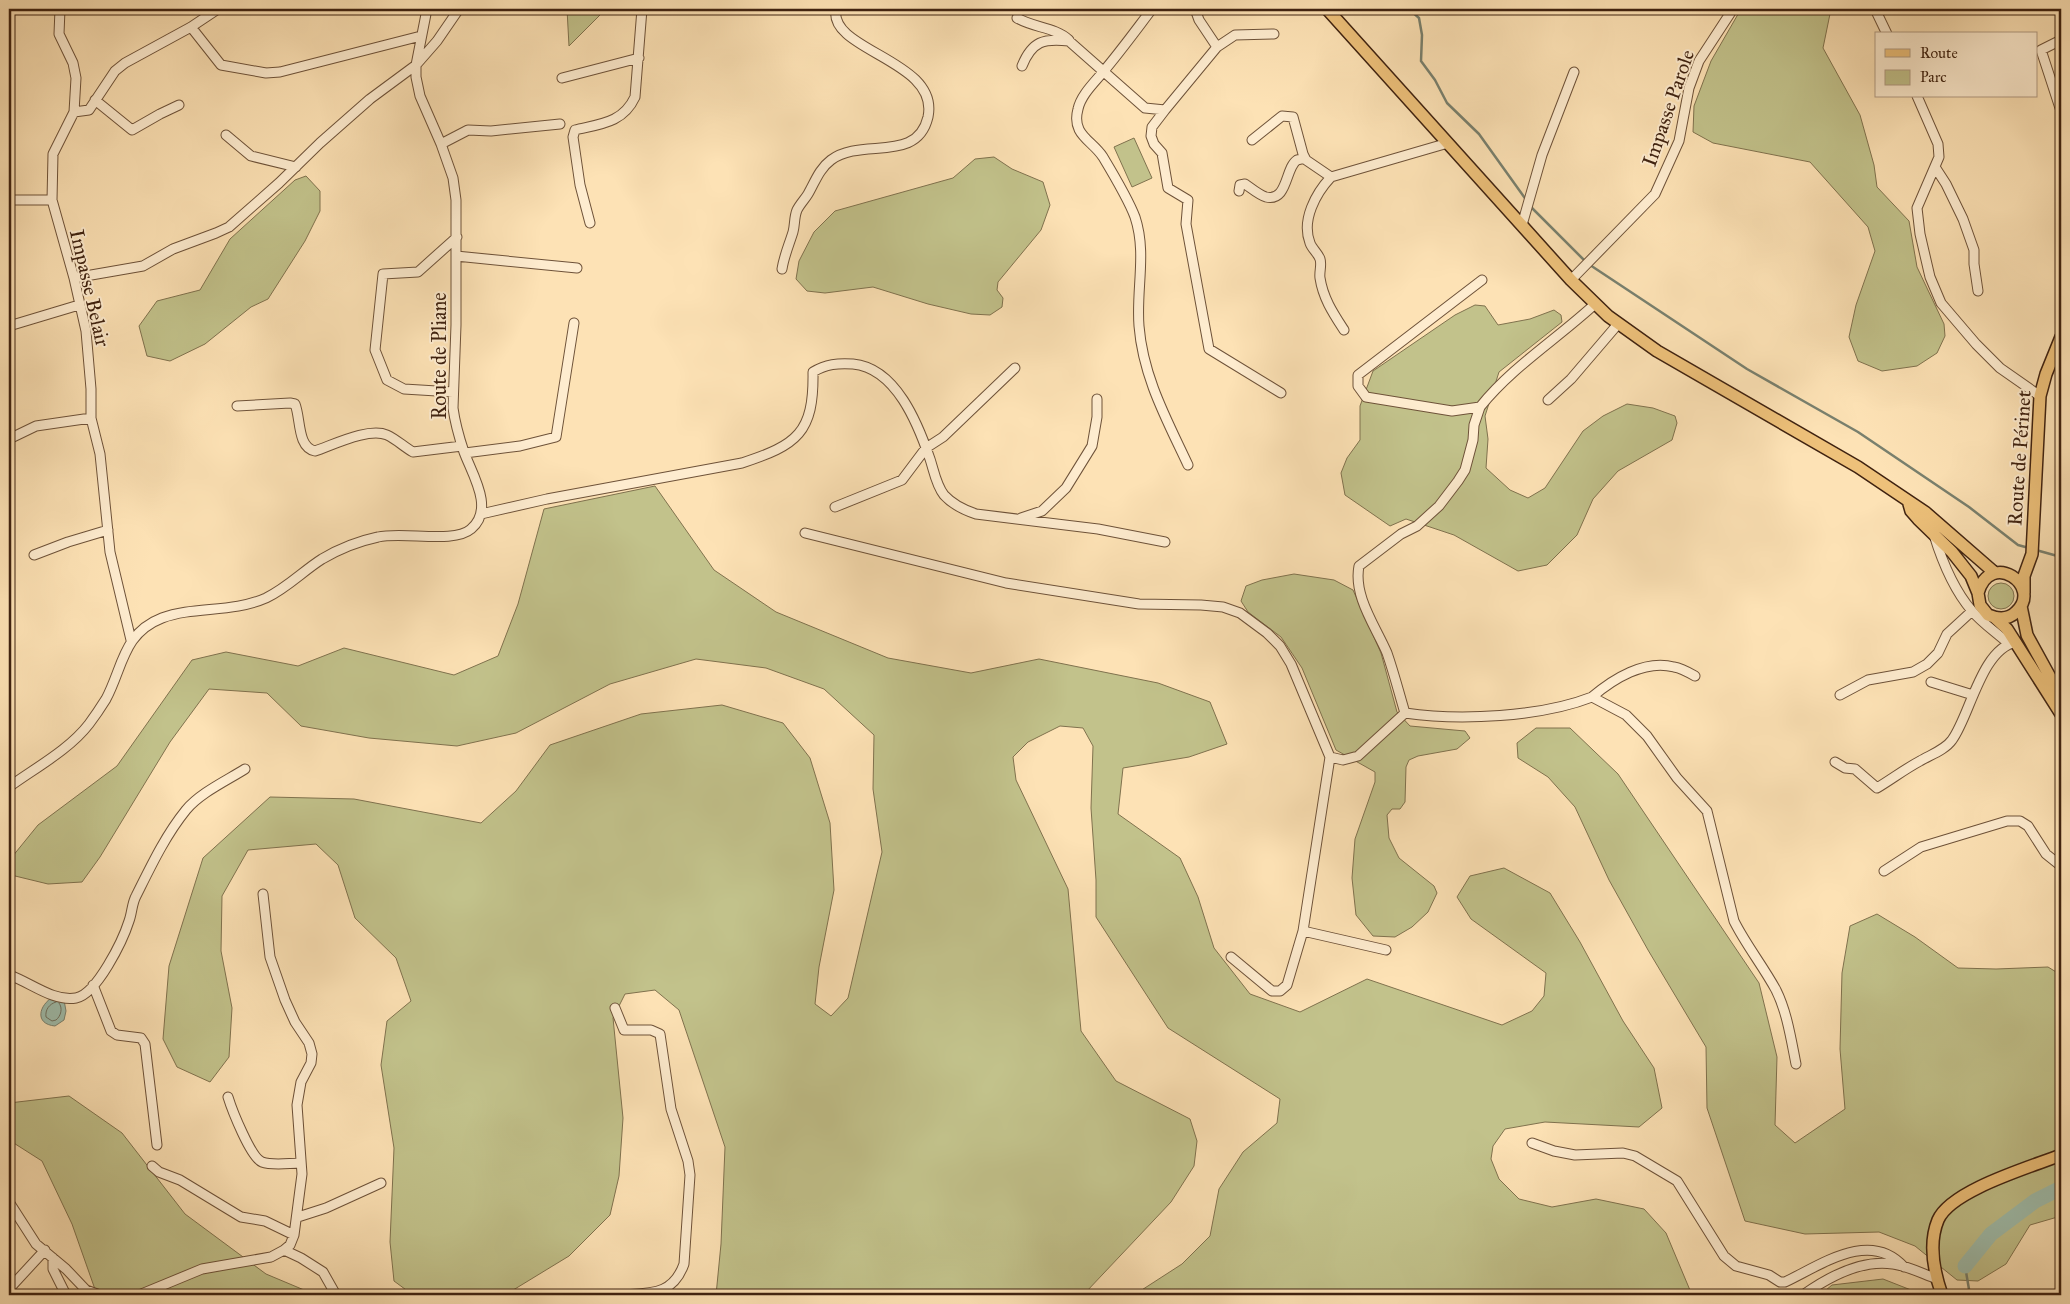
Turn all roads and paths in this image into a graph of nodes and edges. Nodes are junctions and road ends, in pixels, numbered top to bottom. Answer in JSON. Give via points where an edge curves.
{"nodes":[{"id":1,"x":60,"y":9,"type":"edge"},
{"id":2,"x":218,"y":9,"type":"edge"},
{"id":3,"x":428,"y":9,"type":"edge"},
{"id":4,"x":459,"y":9,"type":"edge"},
{"id":5,"x":642,"y":9,"type":"edge"},
{"id":6,"x":836,"y":9,"type":"edge"},
{"id":7,"x":1152,"y":9,"type":"edge"},
{"id":8,"x":1194,"y":9,"type":"edge"},
{"id":9,"x":1327,"y":9,"type":"edge"},
{"id":10,"x":1732,"y":9,"type":"edge"},
{"id":11,"x":1875,"y":9,"type":"edge"},
{"id":12,"x":1017,"y":18,"type":"dead end"},
{"id":13,"x":191,"y":27,"type":"junction"},
{"id":14,"x":1886,"y":32,"type":"edge"},
{"id":15,"x":1274,"y":34,"type":"dead end"},
{"id":16,"x":421,"y":36,"type":"junction"},
{"id":17,"x":2061,"y":40,"type":"edge"},
{"id":18,"x":1069,"y":41,"type":"junction"},
{"id":19,"x":1217,"y":47,"type":"junction"},
{"id":20,"x":639,"y":58,"type":"junction"},
{"id":21,"x":416,"y":65,"type":"junction"},
{"id":22,"x":1022,"y":66,"type":"dead end"},
{"id":23,"x":1103,"y":72,"type":"junction"},
{"id":24,"x":1574,"y":72,"type":"dead end"},
{"id":25,"x":562,"y":78,"type":"dead end"},
{"id":26,"x":1918,"y":98,"type":"edge"},
{"id":27,"x":95,"y":100,"type":"junction"},
{"id":28,"x":179,"y":106,"type":"dead end"},
{"id":29,"x":1165,"y":110,"type":"junction"},
{"id":30,"x":74,"y":112,"type":"junction"},
{"id":31,"x":2061,"y":112,"type":"edge"},
{"id":32,"x":560,"y":124,"type":"dead end"},
{"id":33,"x":226,"y":135,"type":"dead end"},
{"id":34,"x":1252,"y":140,"type":"dead end"},
{"id":35,"x":1448,"y":143,"type":"junction"},
{"id":36,"x":441,"y":144,"type":"junction"},
{"id":37,"x":1305,"y":158,"type":"junction"},
{"id":38,"x":1935,"y":167,"type":"junction"},
{"id":39,"x":296,"y":168,"type":"junction"},
{"id":40,"x":1331,"y":177,"type":"junction"},
{"id":41,"x":1239,"y":191,"type":"dead end"},
{"id":42,"x":9,"y":200,"type":"edge"},
{"id":43,"x":52,"y":200,"type":"junction"},
{"id":44,"x":590,"y":223,"type":"dead end"},
{"id":45,"x":1522,"y":225,"type":"junction"},
{"id":46,"x":457,"y":237,"type":"junction"},
{"id":47,"x":456,"y":256,"type":"junction"},
{"id":48,"x":577,"y":268,"type":"dead end"},
{"id":49,"x":782,"y":269,"type":"dead end"},
{"id":50,"x":74,"y":278,"type":"junction"},
{"id":51,"x":1482,"y":280,"type":"dead end"},
{"id":52,"x":1571,"y":280,"type":"junction"},
{"id":53,"x":1978,"y":291,"type":"dead end"},
{"id":54,"x":1595,"y":304,"type":"junction"},
{"id":55,"x":79,"y":306,"type":"junction"},
{"id":56,"x":574,"y":323,"type":"dead end"},
{"id":57,"x":1618,"y":324,"type":"junction"},
{"id":58,"x":9,"y":326,"type":"edge"},
{"id":59,"x":1344,"y":330,"type":"dead end"},
{"id":60,"x":2061,"y":337,"type":"edge"},
{"id":61,"x":1016,"y":368,"type":"dead end"},
{"id":62,"x":453,"y":392,"type":"junction"},
{"id":63,"x":1281,"y":394,"type":"dead end"},
{"id":64,"x":2040,"y":396,"type":"junction"},
{"id":65,"x":1097,"y":399,"type":"dead end"},
{"id":66,"x":1548,"y":400,"type":"dead end"},
{"id":67,"x":237,"y":406,"type":"dead end"},
{"id":68,"x":1480,"y":407,"type":"junction"},
{"id":69,"x":91,"y":418,"type":"junction"},
{"id":70,"x":9,"y":439,"type":"edge"},
{"id":71,"x":926,"y":448,"type":"junction"},
{"id":72,"x":464,"y":450,"type":"junction"},
{"id":73,"x":1188,"y":465,"type":"dead end"},
{"id":74,"x":1908,"y":502,"type":"junction"},
{"id":75,"x":836,"y":507,"type":"dead end"},
{"id":76,"x":481,"y":514,"type":"junction"},
{"id":77,"x":1018,"y":519,"type":"junction"},
{"id":78,"x":108,"y":530,"type":"junction"},
{"id":79,"x":805,"y":533,"type":"dead end"},
{"id":80,"x":1934,"y":534,"type":"junction"},
{"id":81,"x":1165,"y":542,"type":"dead end"},
{"id":82,"x":2032,"y":553,"type":"junction"},
{"id":83,"x":34,"y":555,"type":"dead end"},
{"id":84,"x":2000,"y":573,"type":"junction"},
{"id":85,"x":2024,"y":592,"type":"junction"},
{"id":86,"x":1978,"y":593,"type":"junction"},
{"id":87,"x":2021,"y":606,"type":"junction"},
{"id":88,"x":1972,"y":611,"type":"junction"},
{"id":89,"x":1994,"y":617,"type":"junction"},
{"id":90,"x":131,"y":640,"type":"junction"},
{"id":91,"x":2013,"y":643,"type":"junction"},
{"id":92,"x":1695,"y":676,"type":"dead end"},
{"id":93,"x":1931,"y":682,"type":"dead end"},
{"id":94,"x":1840,"y":694,"type":"dead end"},
{"id":95,"x":1973,"y":695,"type":"junction"},
{"id":96,"x":1592,"y":697,"type":"junction"},
{"id":97,"x":2061,"y":698,"type":"edge"},
{"id":98,"x":1405,"y":713,"type":"junction"},
{"id":99,"x":2061,"y":714,"type":"edge"},
{"id":100,"x":1330,"y":757,"type":"junction"},
{"id":101,"x":1835,"y":762,"type":"dead end"},
{"id":102,"x":245,"y":769,"type":"dead end"},
{"id":103,"x":9,"y":787,"type":"edge"},
{"id":104,"x":2061,"y":866,"type":"edge"},
{"id":105,"x":1884,"y":872,"type":"dead end"},
{"id":106,"x":263,"y":894,"type":"dead end"},
{"id":107,"x":1303,"y":931,"type":"junction"},
{"id":108,"x":1386,"y":950,"type":"dead end"},
{"id":109,"x":1231,"y":957,"type":"dead end"},
{"id":110,"x":9,"y":975,"type":"edge"},
{"id":111,"x":93,"y":985,"type":"junction"},
{"id":112,"x":614,"y":1008,"type":"dead end"},
{"id":113,"x":1796,"y":1064,"type":"dead end"},
{"id":114,"x":228,"y":1097,"type":"dead end"},
{"id":115,"x":1532,"y":1143,"type":"dead end"},
{"id":116,"x":157,"y":1145,"type":"dead end"},
{"id":117,"x":2061,"y":1155,"type":"edge"},
{"id":118,"x":301,"y":1163,"type":"junction"},
{"id":119,"x":152,"y":1166,"type":"dead end"},
{"id":120,"x":381,"y":1182,"type":"dead end"},
{"id":121,"x":9,"y":1202,"type":"edge"},
{"id":122,"x":298,"y":1217,"type":"junction"},
{"id":123,"x":294,"y":1236,"type":"junction"},
{"id":124,"x":45,"y":1250,"type":"junction"},
{"id":125,"x":284,"y":1250,"type":"junction"},
{"id":126,"x":53,"y":1258,"type":"junction"},
{"id":127,"x":1904,"y":1267,"type":"junction"},
{"id":128,"x":1937,"y":1279,"type":"junction"},
{"id":129,"x":9,"y":1288,"type":"edge"},
{"id":130,"x":66,"y":1295,"type":"edge"},
{"id":131,"x":100,"y":1295,"type":"edge"},
{"id":132,"x":139,"y":1295,"type":"edge"},
{"id":133,"x":336,"y":1295,"type":"edge"},
{"id":134,"x":623,"y":1295,"type":"edge"},
{"id":135,"x":1802,"y":1295,"type":"edge"},
{"id":136,"x":1942,"y":1295,"type":"edge"}],
"edges":[{"from":1,"to":30,"type":"street","name":"Impasse Belair","via":[[59,34],[73,63],[76,78]]},
{"from":2,"to":13,"type":"street"},
{"from":3,"to":16,"type":"street","name":"Route de Pliane"},
{"from":4,"to":21,"type":"street"},
{"from":5,"to":20,"type":"street"},
{"from":6,"to":49,"type":"street","via":[[838,24],[845,31],[919,83],[928,98],[928,115],[925,125],[910,143],[851,150],[820,170],[797,210]]},
{"from":7,"to":23,"type":"street"},
{"from":8,"to":19,"type":"street"},
{"from":9,"to":35,"type":"main road"},
{"from":10,"to":52,"type":"street","name":"Impasse Parole","via":[[1699,61],[1689,88],[1679,140],[1655,194]]},
{"from":11,"to":14,"type":"street"},
{"from":12,"to":18,"type":"street","via":[[1062,34]]},
{"from":13,"to":16,"type":"street","via":[[221,65],[266,73]]},
{"from":13,"to":27,"type":"street","via":[[125,63],[107,80]]},
{"from":15,"to":19,"type":"street","via":[[1235,35]]},
{"from":16,"to":21,"type":"street","name":"Route de Pliane"},
{"from":17,"to":31,"type":"street","via":[[2041,50]]},
{"from":18,"to":22,"type":"street","via":[[1043,40],[1026,55]]},
{"from":18,"to":23,"type":"street"},
{"from":19,"to":29,"type":"street"},
{"from":20,"to":25,"type":"street"},
{"from":20,"to":44,"type":"street","via":[[635,98],[630,109],[616,119],[574,130],[576,160]]},
{"from":21,"to":36,"type":"street","name":"Route de Pliane","via":[[420,96]]},
{"from":21,"to":39,"type":"street","via":[[320,142]]},
{"from":23,"to":29,"type":"street","via":[[1145,108]]},
{"from":23,"to":73,"type":"street","via":[[1091,84],[1078,109],[1077,124],[1084,139],[1101,155],[1135,217],[1142,253],[1138,310],[1143,359]]},
{"from":24,"to":45,"type":"street","via":[[1542,155]]},
{"from":26,"to":38,"type":"street","via":[[1938,144],[1939,157]]},
{"from":27,"to":28,"type":"street","via":[[132,130]]},
{"from":27,"to":30,"type":"street","via":[[90,110]]},
{"from":29,"to":63,"type":"street","via":[[1152,127],[1151,136],[1162,153],[1168,188],[1188,200],[1186,224],[1209,349]]},
{"from":30,"to":43,"type":"street","name":"Impasse Belair","via":[[53,154]]},
{"from":32,"to":36,"type":"street","via":[[468,130]]},
{"from":33,"to":39,"type":"street","via":[[251,156]]},
{"from":34,"to":37,"type":"street","via":[[1282,116],[1293,117]]},
{"from":35,"to":40,"type":"street"},
{"from":35,"to":45,"type":"main road"},
{"from":36,"to":46,"type":"street","name":"Route de Pliane","via":[[455,188]]},
{"from":37,"to":40,"type":"street"},
{"from":37,"to":41,"type":"street","via":[[1293,165],[1279,194],[1274,197],[1265,197],[1245,184],[1240,185]]},
{"from":38,"to":53,"type":"street","via":[[1963,219],[1974,250]]},
{"from":38,"to":64,"type":"street","via":[[1917,208],[1930,277],[1941,303],[2000,368]]},
{"from":39,"to":50,"type":"street","via":[[222,231],[173,249],[143,266]]},
{"from":40,"to":59,"type":"street","via":[[1314,201],[1307,232],[1310,244],[1320,258],[1321,282],[1329,307]]},
{"from":42,"to":43,"type":"street"},
{"from":43,"to":50,"type":"street","name":"Impasse Belair"},
{"from":45,"to":52,"type":"main road"},
{"from":46,"to":47,"type":"street","name":"Route de Pliane"},
{"from":46,"to":62,"type":"street","via":[[418,272],[383,274],[375,350],[387,380],[404,389]]},
{"from":47,"to":48,"type":"street"},
{"from":47,"to":62,"type":"street","name":"Route de Pliane"},
{"from":50,"to":55,"type":"street","name":"Impasse Belair"},
{"from":51,"to":68,"type":"street","via":[[1358,375],[1358,386],[1366,397],[1452,411]]},
{"from":52,"to":54,"type":"main road"},
{"from":54,"to":57,"type":"main road"},
{"from":54,"to":68,"type":"street","via":[[1496,387]]},
{"from":55,"to":58,"type":"street"},
{"from":55,"to":69,"type":"street","name":"Impasse Belair","via":[[86,331]]},
{"from":56,"to":72,"type":"street","via":[[556,437],[520,446]]},
{"from":57,"to":66,"type":"street","via":[[1571,379]]},
{"from":57,"to":74,"type":"main road","via":[[1671,360],[1858,467]]},
{"from":60,"to":64,"type":"main road","name":"Route de Périnet"},
{"from":61,"to":71,"type":"street","via":[[944,437]]},
{"from":62,"to":72,"type":"street","name":"Route de Pliane","via":[[455,421]]},
{"from":64,"to":82,"type":"main road","name":"Route de Périnet"},
{"from":65,"to":77,"type":"street","via":[[1092,446],[1066,488],[1042,510]]},
{"from":67,"to":72,"type":"street","via":[[295,404],[304,444],[310,450],[375,433],[386,434],[413,452]]},
{"from":68,"to":98,"type":"street","via":[[1466,470],[1458,481],[1439,506],[1417,526],[1400,534],[1359,566],[1357,574],[1362,599],[1387,654]]},
{"from":69,"to":70,"type":"street","via":[[36,426]]},
{"from":69,"to":78,"type":"street","name":"Impasse Belair","via":[[100,454]]},
{"from":71,"to":75,"type":"street","via":[[902,480]]},
{"from":71,"to":76,"type":"street","via":[[898,393],[878,372],[862,365],[824,365],[813,372],[814,398],[804,428],[791,443],[771,454],[742,464]]},
{"from":71,"to":77,"type":"street","via":[[938,485],[953,503],[976,514]]},
{"from":72,"to":76,"type":"street","name":"Route de Pliane","via":[[477,482]]},
{"from":74,"to":80,"type":"main road","via":[[1912,511]]},
{"from":74,"to":84,"type":"main road"},
{"from":76,"to":90,"type":"street","via":[[471,529],[460,535],[379,536],[340,550],[266,597],[243,606],[163,618]]},
{"from":77,"to":81,"type":"street"},
{"from":78,"to":83,"type":"street"},
{"from":78,"to":90,"type":"street","name":"Impasse Belair","via":[[110,552]]},
{"from":79,"to":100,"type":"street","via":[[1006,583],[1139,604],[1201,605],[1240,613],[1280,646],[1291,664]]},
{"from":80,"to":86,"type":"main road","via":[[1971,576]]},
{"from":80,"to":88,"type":"street","via":[[1952,580]]},
{"from":82,"to":84,"type":"main road","name":"Route de Périnet","via":[[2023,565]]},
{"from":82,"to":85,"type":"main road","name":"Route de Périnet","via":[[2024,576]]},
{"from":84,"to":85,"type":"main road","via":[[2018,580]]},
{"from":84,"to":86,"type":"main road","via":[[1984,580]]},
{"from":85,"to":87,"type":"main road"},
{"from":86,"to":89,"type":"main road","via":[[1980,605]]},
{"from":87,"to":89,"type":"main road","via":[[2008,617]]},
{"from":87,"to":97,"type":"main road","via":[[2027,635]]},
{"from":88,"to":91,"type":"street"},
{"from":88,"to":94,"type":"street","via":[[1947,634],[1938,653],[1927,664],[1910,673],[1868,680]]},
{"from":89,"to":91,"type":"main road","via":[[2007,629]]},
{"from":90,"to":103,"type":"street","via":[[106,698],[88,725],[66,747]]},
{"from":91,"to":95,"type":"street","via":[[1987,667]]},
{"from":91,"to":99,"type":"main road"},
{"from":92,"to":96,"type":"street","via":[[1673,666],[1648,667],[1614,679]]},
{"from":93,"to":95,"type":"street"},
{"from":95,"to":101,"type":"street","via":[[1951,741],[1878,788],[1855,769]]},
{"from":96,"to":98,"type":"street","via":[[1531,712],[1466,717]]},
{"from":96,"to":113,"type":"street","via":[[1626,715],[1647,736],[1677,778],[1707,811],[1734,920],[1776,990],[1786,1016]]},
{"from":98,"to":100,"type":"street","via":[[1358,756],[1343,760]]},
{"from":100,"to":107,"type":"street"},
{"from":102,"to":111,"type":"street","via":[[197,799],[169,832],[135,898],[118,949]]},
{"from":104,"to":105,"type":"street","via":[[2046,854],[2028,826],[2022,822],[2007,821],[1921,847]]},
{"from":106,"to":118,"type":"street","via":[[270,957],[294,1022],[309,1043],[312,1054],[311,1064],[301,1082],[297,1105]]},
{"from":107,"to":108,"type":"street"},
{"from":107,"to":109,"type":"street","via":[[1287,985],[1280,991],[1272,991]]},
{"from":110,"to":111,"type":"street","via":[[62,998],[78,998]]},
{"from":111,"to":116,"type":"street","via":[[111,1031],[141,1038],[145,1044]]},
{"from":112,"to":134,"type":"street","via":[[624,1030],[651,1030],[660,1034],[671,1109],[690,1175],[684,1264],[679,1278],[658,1291]]},
{"from":114,"to":118,"type":"street","via":[[256,1158],[267,1163]]},
{"from":115,"to":127,"type":"street","via":[[1575,1156],[1623,1153],[1636,1156],[1677,1182],[1724,1256],[1736,1266],[1769,1275],[1780,1282],[1845,1253],[1863,1250],[1894,1256]]},
{"from":117,"to":128,"type":"main road","via":[[1986,1184],[1945,1209],[1935,1234],[1933,1256]]},
{"from":118,"to":122,"type":"street"},
{"from":119,"to":123,"type":"street","via":[[241,1217],[265,1221]]},
{"from":120,"to":122,"type":"street","via":[[326,1208]]},
{"from":121,"to":124,"type":"street","via":[[36,1244]]},
{"from":122,"to":123,"type":"street"},
{"from":123,"to":125,"type":"street"},
{"from":124,"to":126,"type":"street"},
{"from":124,"to":129,"type":"street"},
{"from":125,"to":132,"type":"street","via":[[271,1257],[202,1270]]},
{"from":125,"to":133,"type":"street","via":[[323,1272]]},
{"from":126,"to":130,"type":"street","via":[[53,1269]]},
{"from":126,"to":131,"type":"street","via":[[86,1290]]},
{"from":127,"to":128,"type":"street"},
{"from":127,"to":135,"type":"street","via":[[1877,1263],[1858,1267]]},
{"from":128,"to":136,"type":"main road"}]}
